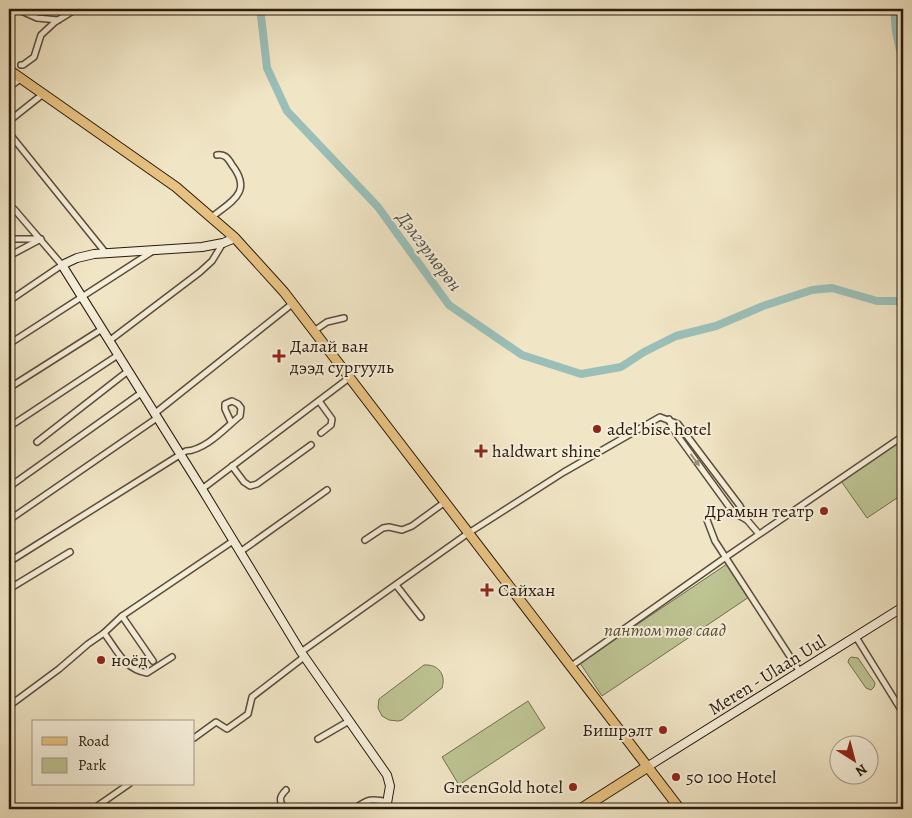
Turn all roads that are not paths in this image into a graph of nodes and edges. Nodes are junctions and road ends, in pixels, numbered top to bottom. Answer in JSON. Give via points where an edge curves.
{"nodes":[{"id":1,"x":17,"y":9,"type":"edge"},
{"id":2,"x":76,"y":9,"type":"edge"},
{"id":3,"x":58,"y":20,"type":"junction"},
{"id":4,"x":21,"y":65,"type":"dead end"},
{"id":5,"x":9,"y":70,"type":"edge"},
{"id":6,"x":22,"y":78,"type":"junction"},
{"id":7,"x":9,"y":87,"type":"edge"},
{"id":8,"x":43,"y":94,"type":"junction"},
{"id":9,"x":9,"y":121,"type":"edge"},
{"id":10,"x":9,"y":133,"type":"edge"},
{"id":11,"x":217,"y":155,"type":"dead end"},
{"id":12,"x":14,"y":209,"type":"dead end"},
{"id":13,"x":212,"y":217,"type":"junction"},
{"id":14,"x":235,"y":238,"type":"junction"},
{"id":15,"x":9,"y":239,"type":"edge"},
{"id":16,"x":41,"y":239,"type":"junction"},
{"id":17,"x":223,"y":243,"type":"junction"},
{"id":18,"x":158,"y":248,"type":"junction"},
{"id":19,"x":104,"y":252,"type":"junction"},
{"id":20,"x":9,"y":256,"type":"edge"},
{"id":21,"x":62,"y":265,"type":"junction"},
{"id":22,"x":82,"y":297,"type":"junction"},
{"id":23,"x":9,"y":301,"type":"edge"},
{"id":24,"x":292,"y":304,"type":"junction"},
{"id":25,"x":344,"y":318,"type":"dead end"},
{"id":26,"x":102,"y":329,"type":"junction"},
{"id":27,"x":314,"y":331,"type":"junction"},
{"id":28,"x":109,"y":341,"type":"junction"},
{"id":29,"x":9,"y":344,"type":"edge"},
{"id":30,"x":118,"y":355,"type":"junction"},
{"id":31,"x":128,"y":371,"type":"junction"},
{"id":32,"x":349,"y":378,"type":"junction"},
{"id":33,"x":9,"y":388,"type":"edge"},
{"id":34,"x":141,"y":393,"type":"junction"},
{"id":35,"x":319,"y":401,"type":"junction"},
{"id":36,"x":156,"y":416,"type":"junction"},
{"id":37,"x":669,"y":419,"type":"junction"},
{"id":38,"x":231,"y":422,"type":"dead end"},
{"id":39,"x":9,"y":426,"type":"edge"},
{"id":40,"x":321,"y":433,"type":"dead end"},
{"id":41,"x":903,"y":436,"type":"edge"},
{"id":42,"x":37,"y":442,"type":"dead end"},
{"id":43,"x":311,"y":445,"type":"dead end"},
{"id":44,"x":180,"y":455,"type":"junction"},
{"id":45,"x":232,"y":466,"type":"junction"},
{"id":46,"x":9,"y":487,"type":"edge"},
{"id":47,"x":202,"y":489,"type":"junction"},
{"id":48,"x":328,"y":490,"type":"dead end"},
{"id":49,"x":444,"y":502,"type":"junction"},
{"id":50,"x":9,"y":520,"type":"edge"},
{"id":51,"x":707,"y":520,"type":"dead end"},
{"id":52,"x":747,"y":520,"type":"junction"},
{"id":53,"x":467,"y":534,"type":"junction"},
{"id":54,"x":759,"y":534,"type":"junction"},
{"id":55,"x":365,"y":540,"type":"dead end"},
{"id":56,"x":233,"y":541,"type":"junction"},
{"id":57,"x":70,"y":552,"type":"dead end"},
{"id":58,"x":240,"y":552,"type":"junction"},
{"id":59,"x":726,"y":557,"type":"junction"},
{"id":60,"x":9,"y":562,"type":"edge"},
{"id":61,"x":396,"y":585,"type":"junction"},
{"id":62,"x":9,"y":589,"type":"edge"},
{"id":63,"x":903,"y":607,"type":"edge"},
{"id":64,"x":122,"y":616,"type":"junction"},
{"id":65,"x":420,"y":618,"type":"dead end"},
{"id":66,"x":104,"y":633,"type":"junction"},
{"id":67,"x":856,"y":637,"type":"junction"},
{"id":68,"x":302,"y":655,"type":"junction"},
{"id":69,"x":172,"y":657,"type":"dead end"},
{"id":70,"x":153,"y":661,"type":"dead end"},
{"id":71,"x":570,"y":667,"type":"junction"},
{"id":72,"x":800,"y":672,"type":"junction"},
{"id":73,"x":9,"y":706,"type":"edge"},
{"id":74,"x":903,"y":713,"type":"edge"},
{"id":75,"x":349,"y":721,"type":"junction"},
{"id":76,"x":195,"y":737,"type":"edge"},
{"id":77,"x":318,"y":739,"type":"dead end"},
{"id":78,"x":647,"y":768,"type":"junction"},
{"id":79,"x":126,"y":786,"type":"edge"},
{"id":80,"x":286,"y":790,"type":"dead end"},
{"id":81,"x":387,"y":806,"type":"edge"},
{"id":82,"x":93,"y":809,"type":"edge"},
{"id":83,"x":284,"y":809,"type":"edge"},
{"id":84,"x":354,"y":809,"type":"edge"},
{"id":85,"x":581,"y":809,"type":"edge"},
{"id":86,"x":680,"y":809,"type":"edge"}],
"edges":[{"from":1,"to":3,"type":"street","via":[[37,18]]},
{"from":2,"to":3,"type":"street"},
{"from":3,"to":4,"type":"street","via":[[41,34],[34,57]]},
{"from":5,"to":6,"type":"main road"},
{"from":6,"to":7,"type":"street"},
{"from":6,"to":8,"type":"main road"},
{"from":8,"to":9,"type":"street"},
{"from":8,"to":13,"type":"main road"},
{"from":10,"to":19,"type":"street"},
{"from":11,"to":13,"type":"street","via":[[226,157],[242,185],[238,196]]},
{"from":12,"to":16,"type":"street"},
{"from":13,"to":14,"type":"main road"},
{"from":14,"to":17,"type":"main road"},
{"from":14,"to":24,"type":"main road"},
{"from":15,"to":16,"type":"street"},
{"from":16,"to":20,"type":"street"},
{"from":16,"to":21,"type":"street"},
{"from":17,"to":18,"type":"main road"},
{"from":17,"to":28,"type":"street","via":[[212,261],[200,272]]},
{"from":18,"to":19,"type":"main road"},
{"from":18,"to":22,"type":"street"},
{"from":19,"to":21,"type":"main road"},
{"from":21,"to":22,"type":"main road"},
{"from":21,"to":23,"type":"street"},
{"from":22,"to":26,"type":"main road"},
{"from":22,"to":29,"type":"street"},
{"from":24,"to":27,"type":"main road"},
{"from":24,"to":36,"type":"street"},
{"from":25,"to":27,"type":"street","via":[[327,322]]},
{"from":26,"to":28,"type":"main road"},
{"from":26,"to":33,"type":"street"},
{"from":27,"to":32,"type":"main road"},
{"from":28,"to":30,"type":"main road"},
{"from":30,"to":31,"type":"main road"},
{"from":30,"to":39,"type":"street"},
{"from":31,"to":34,"type":"main road"},
{"from":31,"to":42,"type":"street"},
{"from":32,"to":35,"type":"street"},
{"from":32,"to":49,"type":"main road"},
{"from":34,"to":36,"type":"main road"},
{"from":34,"to":46,"type":"street"},
{"from":35,"to":40,"type":"street","via":[[332,419],[331,425]]},
{"from":35,"to":45,"type":"street"},
{"from":36,"to":44,"type":"main road"},
{"from":36,"to":50,"type":"street"},
{"from":37,"to":52,"type":"street","via":[[678,424]]},
{"from":37,"to":52,"type":"street","one_way":true,"via":[[672,428],[733,512]]},
{"from":37,"to":53,"type":"street","via":[[660,417],[564,472]]},
{"from":38,"to":44,"type":"street","via":[[195,450]]},
{"from":41,"to":54,"type":"street"},
{"from":43,"to":45,"type":"street","via":[[250,486]]},
{"from":44,"to":47,"type":"main road"},
{"from":44,"to":60,"type":"street"},
{"from":45,"to":47,"type":"street"},
{"from":47,"to":56,"type":"main road"},
{"from":48,"to":58,"type":"street"},
{"from":49,"to":53,"type":"main road"},
{"from":49,"to":55,"type":"street","via":[[412,526],[402,530],[382,528]]},
{"from":51,"to":59,"type":"street"},
{"from":52,"to":54,"type":"street"},
{"from":53,"to":61,"type":"street"},
{"from":53,"to":71,"type":"main road"},
{"from":54,"to":59,"type":"street"},
{"from":56,"to":58,"type":"main road"},
{"from":56,"to":64,"type":"street"},
{"from":57,"to":62,"type":"street"},
{"from":58,"to":68,"type":"main road"},
{"from":59,"to":71,"type":"street"},
{"from":59,"to":72,"type":"street"},
{"from":61,"to":65,"type":"street"},
{"from":61,"to":68,"type":"street"},
{"from":63,"to":67,"type":"main road","name":"Meren - Ulaan Uul"},
{"from":64,"to":66,"type":"street"},
{"from":64,"to":70,"type":"street"},
{"from":66,"to":69,"type":"street","via":[[128,666],[140,672],[147,673]]},
{"from":66,"to":73,"type":"street"},
{"from":67,"to":72,"type":"main road","name":"Meren - Ulaan Uul"},
{"from":67,"to":74,"type":"street"},
{"from":68,"to":75,"type":"main road"},
{"from":68,"to":76,"type":"street","via":[[252,698],[246,715],[227,729],[216,722]]},
{"from":71,"to":78,"type":"main road"},
{"from":72,"to":78,"type":"main road","name":"Meren - Ulaan Uul"},
{"from":75,"to":77,"type":"street"},
{"from":75,"to":81,"type":"main road","via":[[390,781]]},
{"from":78,"to":85,"type":"highway"},
{"from":78,"to":86,"type":"main road"},
{"from":79,"to":82,"type":"street"},
{"from":80,"to":83,"type":"street","via":[[280,796]]},
{"from":81,"to":84,"type":"street","via":[[372,799]]}]}
